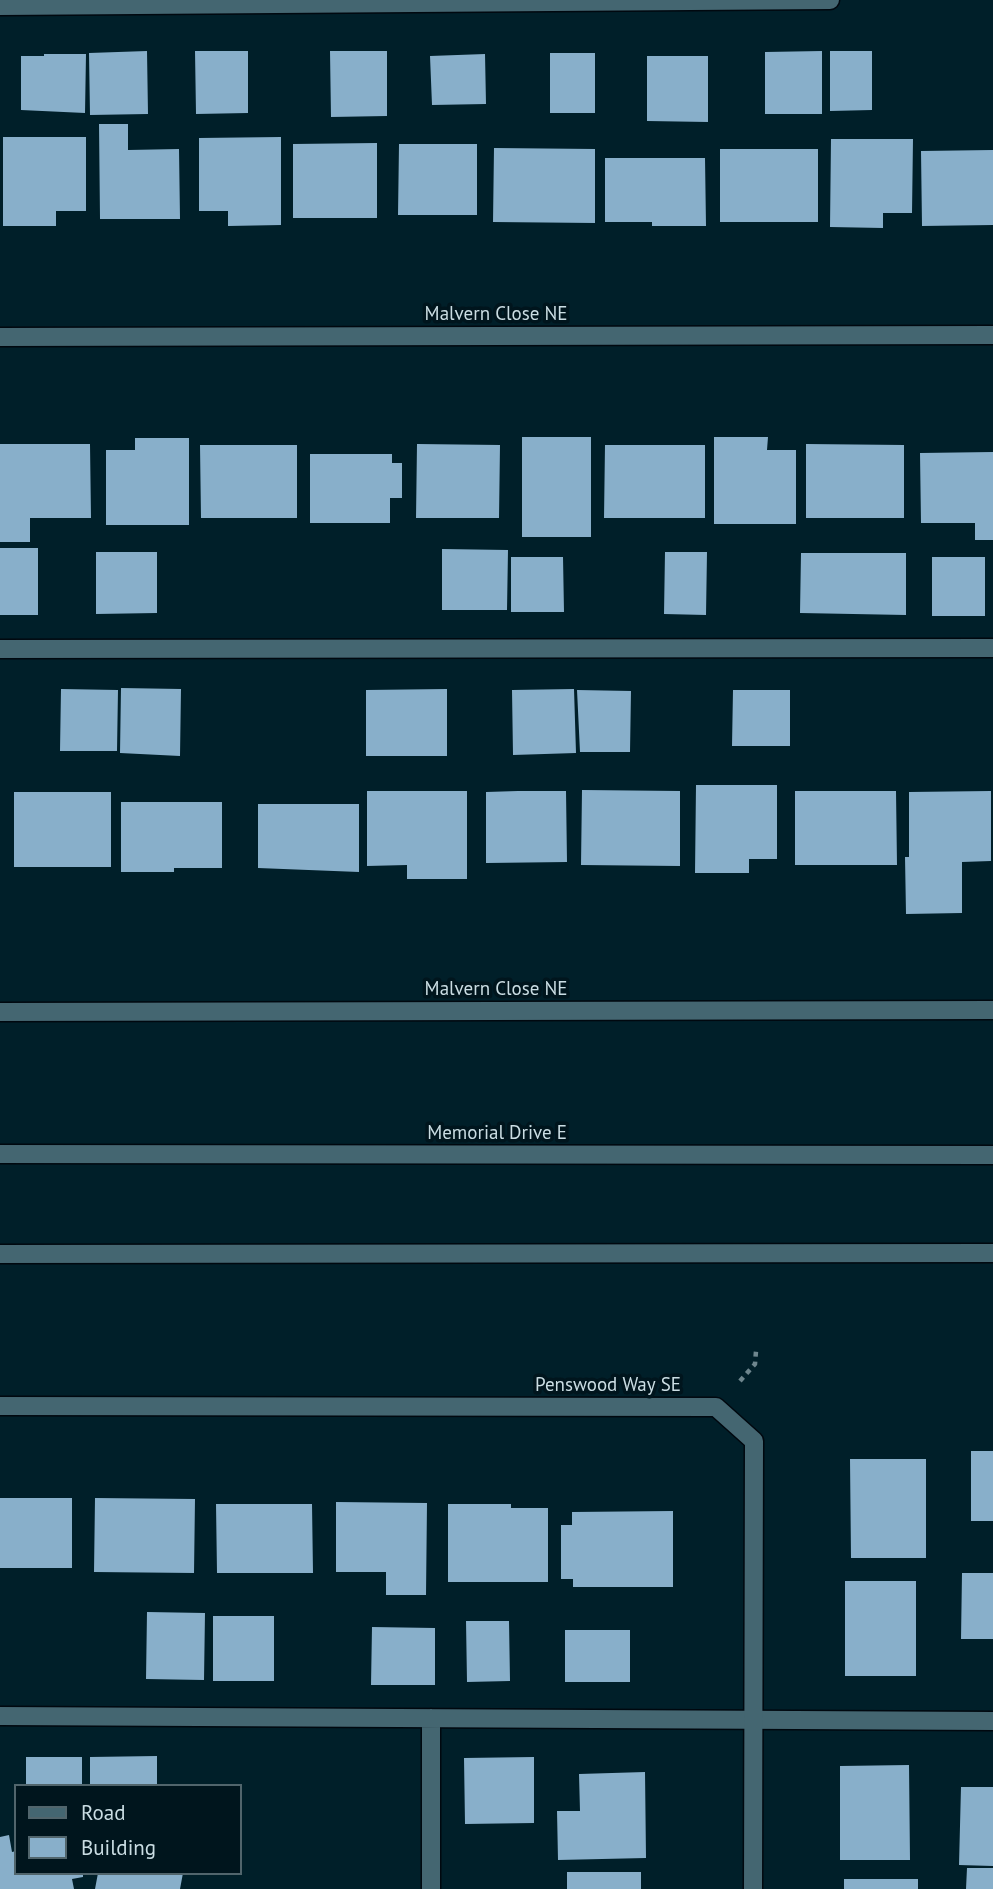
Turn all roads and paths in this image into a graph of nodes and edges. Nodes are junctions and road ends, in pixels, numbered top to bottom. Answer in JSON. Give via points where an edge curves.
{"nodes":[{"id":1,"x":830,"y":0,"type":"edge"},
{"id":2,"x":0,"y":6,"type":"edge"},
{"id":3,"x":993,"y":335,"type":"edge"},
{"id":4,"x":0,"y":337,"type":"edge"},
{"id":5,"x":993,"y":648,"type":"edge"},
{"id":6,"x":0,"y":649,"type":"edge"},
{"id":7,"x":993,"y":1010,"type":"edge"},
{"id":8,"x":0,"y":1012,"type":"edge"},
{"id":9,"x":0,"y":1154,"type":"edge"},
{"id":10,"x":993,"y":1155,"type":"edge"},
{"id":11,"x":993,"y":1253,"type":"edge"},
{"id":12,"x":0,"y":1254,"type":"edge"},
{"id":13,"x":0,"y":1406,"type":"edge"},
{"id":14,"x":0,"y":1716,"type":"edge"},
{"id":15,"x":431,"y":1718,"type":"junction"},
{"id":16,"x":754,"y":1720,"type":"junction"},
{"id":17,"x":993,"y":1721,"type":"edge"},
{"id":18,"x":431,"y":1889,"type":"edge"},
{"id":19,"x":753,"y":1889,"type":"edge"}],
"edges":[{"from":1,"to":2,"type":"street"},
{"from":3,"to":4,"type":"street","name":"Malvern Close NE"},
{"from":5,"to":6,"type":"street"},
{"from":7,"to":8,"type":"street","name":"Malvern Close NE"},
{"from":9,"to":10,"type":"street","name":"Memorial Drive E"},
{"from":11,"to":12,"type":"street"},
{"from":13,"to":16,"type":"street","name":"Penswood Way SE","via":[[716,1407],[754,1441]]},
{"from":14,"to":15,"type":"street"},
{"from":15,"to":16,"type":"street"},
{"from":15,"to":18,"type":"street"},
{"from":16,"to":17,"type":"street"},
{"from":16,"to":19,"type":"street","name":"Penswood Way SE"}]}
